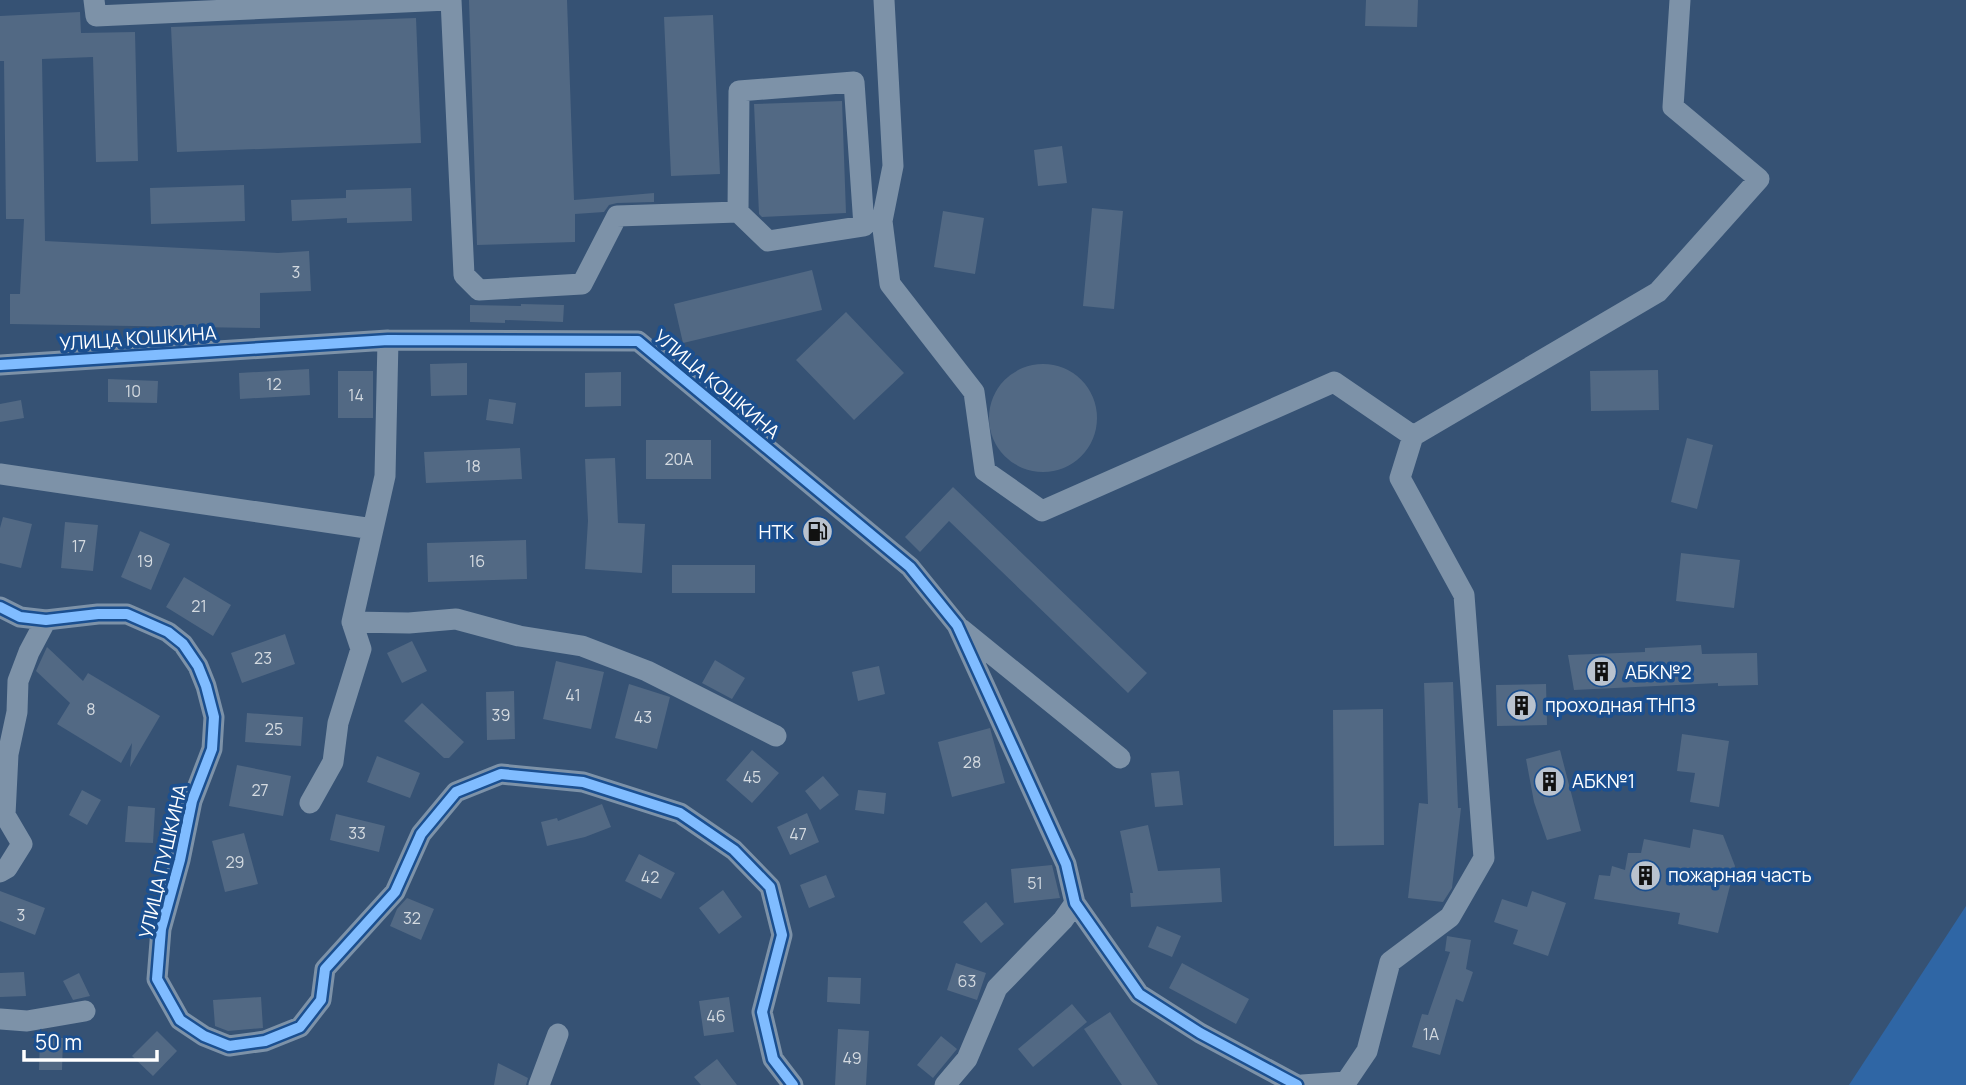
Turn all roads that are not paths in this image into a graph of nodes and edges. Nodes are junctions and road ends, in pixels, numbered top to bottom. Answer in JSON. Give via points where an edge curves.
{"nodes":[{"id":1,"x":94,"y":0,"type":"edge"},
{"id":2,"x":450,"y":0,"type":"edge"},
{"id":3,"x":884,"y":0,"type":"edge"},
{"id":4,"x":1680,"y":0,"type":"edge"},
{"id":5,"x":738,"y":212,"type":"junction"},
{"id":6,"x":388,"y":340,"type":"junction"},
{"id":7,"x":0,"y":365,"type":"edge"},
{"id":8,"x":1413,"y":436,"type":"junction"},
{"id":9,"x":0,"y":474,"type":"edge"},
{"id":10,"x":373,"y":530,"type":"junction"},
{"id":11,"x":0,"y":607,"type":"edge"},
{"id":12,"x":47,"y":620,"type":"junction"},
{"id":13,"x":352,"y":622,"type":"junction"},
{"id":14,"x":957,"y":625,"type":"junction"},
{"id":15,"x":776,"y":736,"type":"dead end"},
{"id":16,"x":1120,"y":758,"type":"dead end"},
{"id":17,"x":310,"y":803,"type":"dead end"},
{"id":18,"x":6,"y":833,"type":"edge"},
{"id":19,"x":0,"y":872,"type":"edge"},
{"id":20,"x":1075,"y":903,"type":"junction"},
{"id":21,"x":85,"y":1011,"type":"dead end"},
{"id":22,"x":0,"y":1019,"type":"edge"},
{"id":23,"x":558,"y":1034,"type":"dead end"},
{"id":24,"x":539,"y":1085,"type":"edge"},
{"id":25,"x":793,"y":1085,"type":"edge"},
{"id":26,"x":945,"y":1085,"type":"edge"},
{"id":27,"x":1299,"y":1085,"type":"edge"}],
"edges":[{"from":1,"to":2,"type":"street","via":[[96,16]]},
{"from":2,"to":5,"type":"street","via":[[464,275],[480,290],[582,284],[617,216]]},
{"from":3,"to":8,"type":"street","via":[[892,166],[882,221],[890,284],[974,393],[985,471],[1042,511],[1334,382]]},
{"from":4,"to":8,"type":"street","via":[[1673,107],[1759,179],[1658,292]]},
{"from":5,"to":5,"type":"street","via":[[738,91],[854,82],[864,226],[768,241]]},
{"from":6,"to":7,"type":"street","name":"УЛИЦА КОШКИНА"},
{"from":6,"to":10,"type":"street","via":[[384,476]]},
{"from":6,"to":14,"type":"street","name":"УЛИЦА КОШКИНА","via":[[638,341],[909,567]]},
{"from":8,"to":27,"type":"street","via":[[1400,478],[1464,596],[1485,858],[1450,917],[1390,962],[1367,1051],[1346,1082]]},
{"from":9,"to":10,"type":"street"},
{"from":10,"to":13,"type":"street"},
{"from":11,"to":12,"type":"street","name":"УЛИЦА ПУШКИНА","via":[[20,617]]},
{"from":12,"to":18,"type":"street","via":[[18,681],[8,754]]},
{"from":12,"to":25,"type":"street","name":"УЛИЦА ПУШКИНА","via":[[127,614],[145,621],[183,644],[206,687],[214,717],[212,749],[192,801],[161,929],[157,979],[180,1020],[204,1036],[229,1045],[265,1041],[300,1027],[321,1000],[325,968],[395,892],[421,834],[456,792],[501,774],[583,782],[680,813],[734,850],[770,887],[782,935],[762,1012],[773,1059]]},
{"from":13,"to":15,"type":"street","via":[[456,618],[519,636],[582,646],[647,671]]},
{"from":13,"to":17,"type":"street","via":[[361,649],[338,723],[333,762]]},
{"from":14,"to":16,"type":"street"},
{"from":14,"to":20,"type":"street","name":"УЛИЦА КОШКИНА","via":[[1066,864]]},
{"from":18,"to":19,"type":"street","via":[[22,844]]},
{"from":20,"to":26,"type":"street","via":[[997,988],[967,1059]]},
{"from":20,"to":27,"type":"street","via":[[1139,994]]},
{"from":21,"to":22,"type":"street","via":[[27,1021]]},
{"from":23,"to":24,"type":"street"}]}
